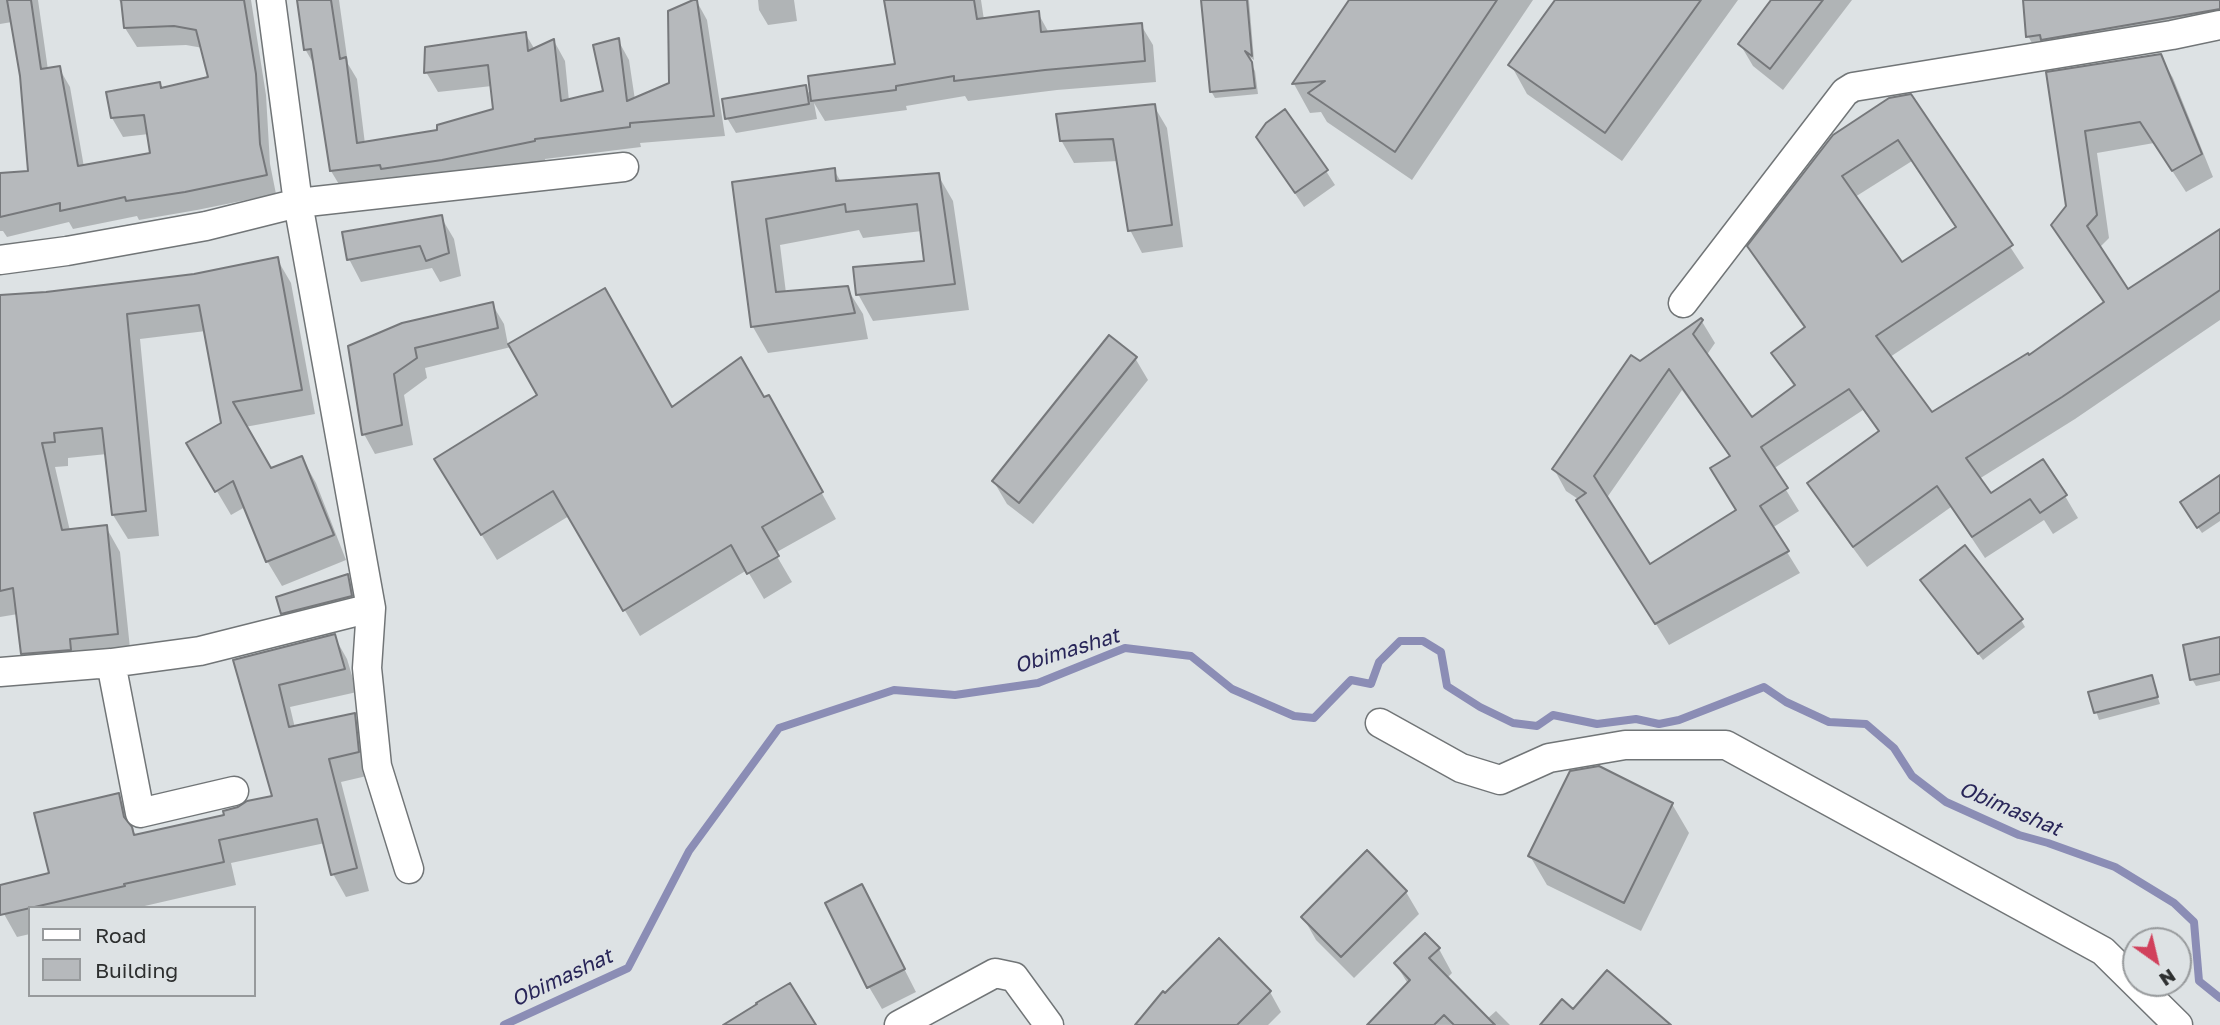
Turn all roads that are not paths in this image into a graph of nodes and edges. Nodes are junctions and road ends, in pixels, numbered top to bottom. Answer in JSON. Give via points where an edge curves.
{"nodes":[{"id":1,"x":271,"y":0,"type":"edge"},
{"id":2,"x":2220,"y":25,"type":"edge"},
{"id":3,"x":624,"y":167,"type":"dead end"},
{"id":4,"x":298,"y":203,"type":"junction"},
{"id":5,"x":0,"y":260,"type":"edge"},
{"id":6,"x":1683,"y":303,"type":"dead end"},
{"id":7,"x":371,"y":608,"type":"junction"},
{"id":8,"x":111,"y":663,"type":"junction"},
{"id":9,"x":0,"y":672,"type":"edge"},
{"id":10,"x":1380,"y":723,"type":"dead end"},
{"id":11,"x":234,"y":791,"type":"dead end"},
{"id":12,"x":409,"y":869,"type":"dead end"},
{"id":13,"x":899,"y":1025,"type":"edge"},
{"id":14,"x":1049,"y":1025,"type":"edge"},
{"id":15,"x":2178,"y":1025,"type":"edge"}],
"edges":[{"from":1,"to":4,"type":"street"},
{"from":2,"to":6,"type":"street","via":[[1853,87]]},
{"from":3,"to":4,"type":"street"},
{"from":4,"to":5,"type":"street","via":[[206,226]]},
{"from":4,"to":7,"type":"street"},
{"from":7,"to":8,"type":"street","via":[[200,650]]},
{"from":7,"to":12,"type":"street","via":[[367,668],[377,766]]},
{"from":8,"to":9,"type":"street"},
{"from":8,"to":11,"type":"street","via":[[140,813]]},
{"from":10,"to":15,"type":"street","via":[[1461,768],[1500,780],[1549,758],[1625,745],[1726,745],[2103,951]]},
{"from":13,"to":14,"type":"street","via":[[995,973],[1014,977]]}]}
